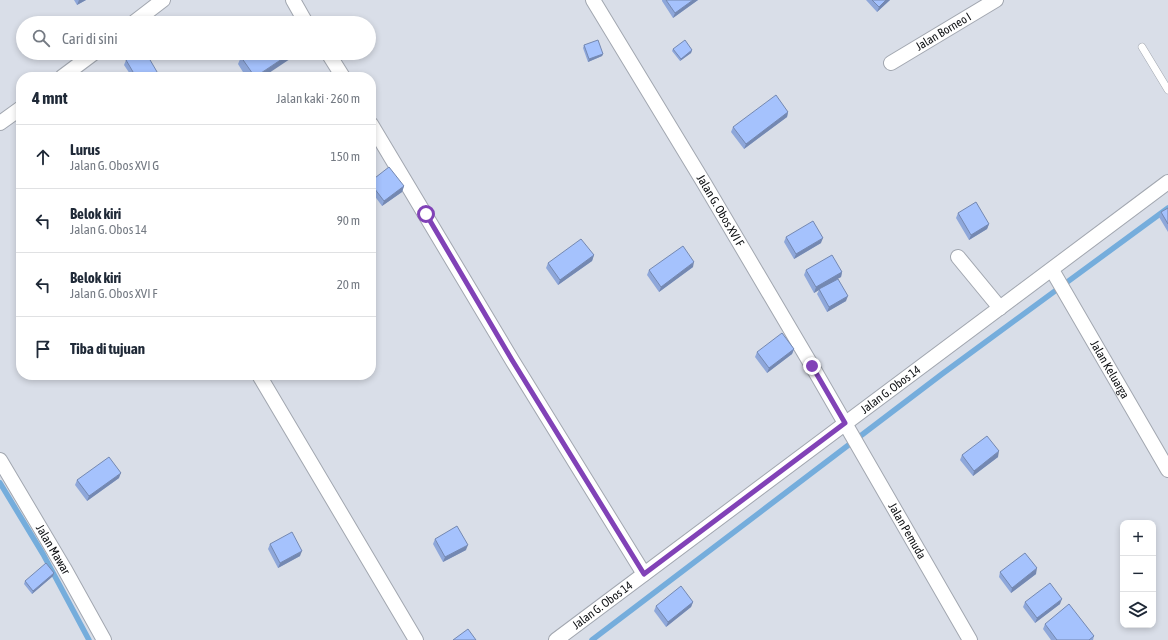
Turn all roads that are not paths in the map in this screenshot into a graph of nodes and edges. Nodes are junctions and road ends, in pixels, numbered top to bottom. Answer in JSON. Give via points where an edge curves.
{"nodes":[{"id":1,"x":163,"y":0,"type":"edge"},
{"id":2,"x":293,"y":0,"type":"edge"},
{"id":3,"x":592,"y":0,"type":"edge"},
{"id":4,"x":996,"y":0,"type":"edge"},
{"id":5,"x":142,"y":16,"type":"edge"},
{"id":6,"x":302,"y":16,"type":"edge"},
{"id":7,"x":1142,"y":47,"type":"dead end"},
{"id":8,"x":89,"y":60,"type":"edge"},
{"id":9,"x":332,"y":60,"type":"edge"},
{"id":10,"x":891,"y":63,"type":"dead end"},
{"id":11,"x":81,"y":71,"type":"edge"},
{"id":12,"x":340,"y":72,"type":"edge"},
{"id":13,"x":1168,"y":90,"type":"edge"},
{"id":14,"x":16,"y":112,"type":"edge"},
{"id":15,"x":0,"y":123,"type":"edge"},
{"id":16,"x":376,"y":132,"type":"edge"},
{"id":17,"x":1168,"y":182,"type":"edge"},
{"id":18,"x":958,"y":257,"type":"dead end"},
{"id":19,"x":1052,"y":270,"type":"junction"},
{"id":20,"x":1000,"y":308,"type":"junction"},
{"id":21,"x":262,"y":380,"type":"edge"},
{"id":22,"x":845,"y":423,"type":"junction"},
{"id":23,"x":0,"y":460,"type":"edge"},
{"id":24,"x":1168,"y":470,"type":"edge"},
{"id":25,"x":644,"y":574,"type":"junction"},
{"id":26,"x":104,"y":640,"type":"edge"},
{"id":27,"x":416,"y":640,"type":"edge"},
{"id":28,"x":556,"y":640,"type":"edge"},
{"id":29,"x":970,"y":640,"type":"edge"}],
"edges":[{"from":1,"to":5,"type":"street"},
{"from":2,"to":6,"type":"street"},
{"from":3,"to":22,"type":"street","name":"Jalan G. Obos XVI F","via":[[708,190]]},
{"from":4,"to":10,"type":"street","name":"Jalan Borneo I"},
{"from":7,"to":13,"type":"lane"},
{"from":8,"to":11,"type":"street"},
{"from":9,"to":12,"type":"street"},
{"from":14,"to":15,"type":"street"},
{"from":16,"to":25,"type":"street"},
{"from":17,"to":19,"type":"street","name":"Jalan G. Obos 14"},
{"from":18,"to":20,"type":"street"},
{"from":19,"to":20,"type":"street","name":"Jalan G. Obos 14"},
{"from":19,"to":24,"type":"street","name":"Jalan Keluarga"},
{"from":20,"to":22,"type":"street","name":"Jalan G. Obos 14"},
{"from":21,"to":27,"type":"street"},
{"from":22,"to":25,"type":"street","name":"Jalan G. Obos 14"},
{"from":22,"to":29,"type":"street","name":"Jalan Pemuda"},
{"from":23,"to":26,"type":"street","name":"Jalan Mawar"},
{"from":25,"to":28,"type":"street","name":"Jalan G. Obos 14"}]}
